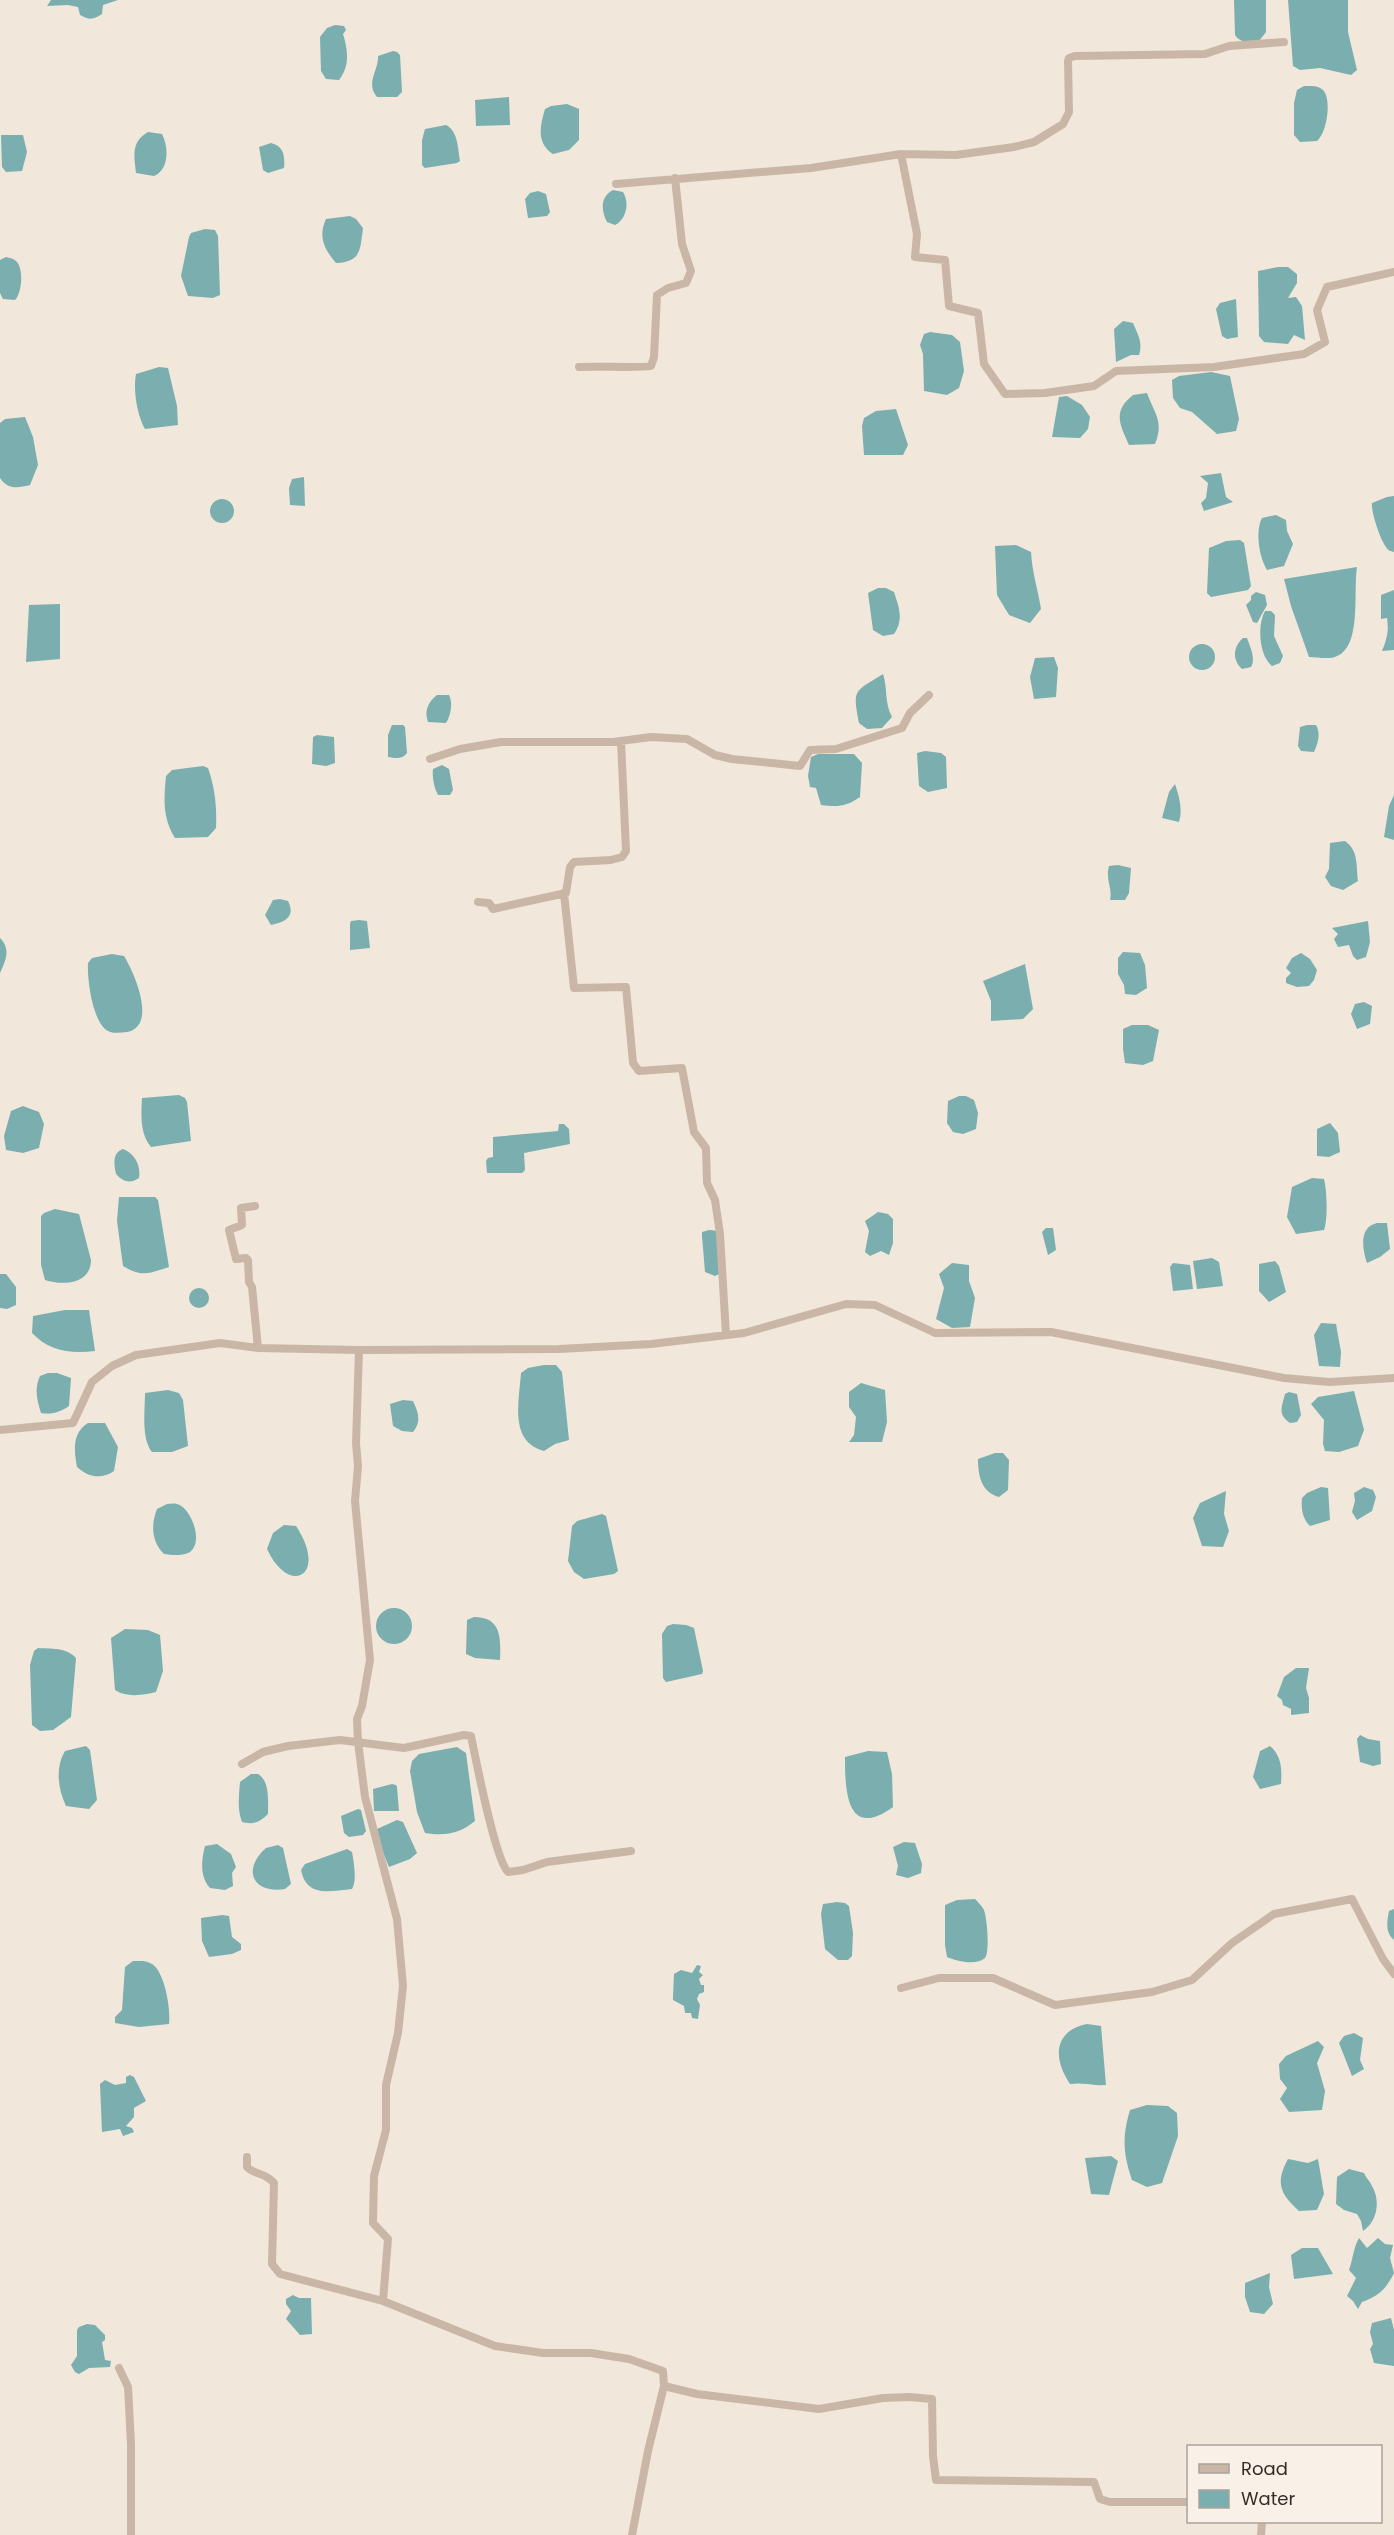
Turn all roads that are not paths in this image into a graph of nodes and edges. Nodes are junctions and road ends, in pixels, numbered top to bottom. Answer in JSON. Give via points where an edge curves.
{"nodes":[{"id":1,"x":1284,"y":42,"type":"dead end"},
{"id":2,"x":901,"y":154,"type":"junction"},
{"id":3,"x":675,"y":178,"type":"junction"},
{"id":4,"x":616,"y":184,"type":"dead end"},
{"id":5,"x":1394,"y":272,"type":"edge"},
{"id":6,"x":579,"y":367,"type":"dead end"},
{"id":7,"x":929,"y":695,"type":"dead end"},
{"id":8,"x":621,"y":741,"type":"junction"},
{"id":9,"x":430,"y":759,"type":"dead end"},
{"id":10,"x":564,"y":893,"type":"junction"},
{"id":11,"x":478,"y":902,"type":"dead end"},
{"id":12,"x":255,"y":1206,"type":"dead end"},
{"id":13,"x":726,"y":1335,"type":"junction"},
{"id":14,"x":258,"y":1348,"type":"junction"},
{"id":15,"x":359,"y":1350,"type":"junction"},
{"id":16,"x":1394,"y":1378,"type":"edge"},
{"id":17,"x":0,"y":1430,"type":"edge"},
{"id":18,"x":358,"y":1742,"type":"junction"},
{"id":19,"x":242,"y":1764,"type":"dead end"},
{"id":20,"x":631,"y":1851,"type":"dead end"},
{"id":21,"x":1394,"y":1974,"type":"edge"},
{"id":22,"x":901,"y":1988,"type":"dead end"},
{"id":23,"x":247,"y":2157,"type":"dead end"},
{"id":24,"x":383,"y":2301,"type":"junction"},
{"id":25,"x":118,"y":2368,"type":"dead end"},
{"id":26,"x":664,"y":2386,"type":"junction"},
{"id":27,"x":1187,"y":2502,"type":"edge"},
{"id":28,"x":131,"y":2535,"type":"edge"},
{"id":29,"x":632,"y":2535,"type":"edge"}],
"edges":[{"from":1,"to":2,"type":"street","via":[[1228,45],[1205,54],[1075,56],[1068,61],[1069,112],[1063,124],[1034,142],[985,153]]},
{"from":2,"to":3,"type":"street","via":[[801,169]]},
{"from":2,"to":5,"type":"street","via":[[917,234],[915,257],[945,260],[949,306],[978,313],[984,364],[1005,394],[1094,386],[1116,371],[1214,367],[1304,354],[1325,342],[1317,310],[1327,287]]},
{"from":3,"to":4,"type":"street"},
{"from":3,"to":6,"type":"street","via":[[682,244],[691,271],[686,283],[657,295],[651,366]]},
{"from":7,"to":8,"type":"street","via":[[910,713],[902,728],[836,749],[810,750],[801,766],[715,755],[687,739],[651,737]]},
{"from":8,"to":9,"type":"street","via":[[501,742]]},
{"from":8,"to":10,"type":"street","via":[[626,850],[611,860],[571,864]]},
{"from":10,"to":11,"type":"street","via":[[493,909],[489,903]]},
{"from":10,"to":13,"type":"street","via":[[574,988],[626,987],[635,1066],[639,1071],[682,1068],[694,1132],[706,1148],[707,1183],[715,1200]]},
{"from":12,"to":14,"type":"street","via":[[241,1208],[242,1225],[230,1230],[236,1259],[248,1260]]},
{"from":13,"to":15,"type":"street","via":[[559,1349]]},
{"from":13,"to":16,"type":"street","via":[[846,1304],[875,1305],[935,1333],[1051,1332],[1284,1378],[1329,1382]]},
{"from":14,"to":15,"type":"street"},
{"from":14,"to":17,"type":"street","via":[[220,1343],[136,1355],[111,1366],[92,1382],[73,1423]]},
{"from":15,"to":18,"type":"street","via":[[355,1500],[370,1660],[357,1719]]},
{"from":18,"to":19,"type":"street","via":[[340,1740],[288,1746],[263,1752]]},
{"from":18,"to":20,"type":"street","via":[[404,1748],[471,1736],[494,1840],[508,1872],[547,1862]]},
{"from":18,"to":24,"type":"street","via":[[364,1797],[397,1919],[403,1986],[398,2033],[386,2085],[386,2130],[374,2176],[373,2223],[388,2239]]},
{"from":21,"to":22,"type":"street","via":[[1352,1899],[1274,1914],[1232,1943],[1192,1980],[1152,1992],[1055,2005],[993,1978],[939,1978]]},
{"from":23,"to":24,"type":"street","via":[[247,2167],[252,2172],[266,2174],[274,2184],[272,2264],[276,2270]]},
{"from":24,"to":26,"type":"street","via":[[495,2346],[629,2359],[663,2371]]},
{"from":25,"to":28,"type":"street","via":[[129,2387]]},
{"from":26,"to":27,"type":"street","via":[[697,2394],[819,2409],[883,2398],[932,2399],[936,2480],[1094,2482],[1100,2499],[1110,2502]]},
{"from":26,"to":29,"type":"street"}]}
